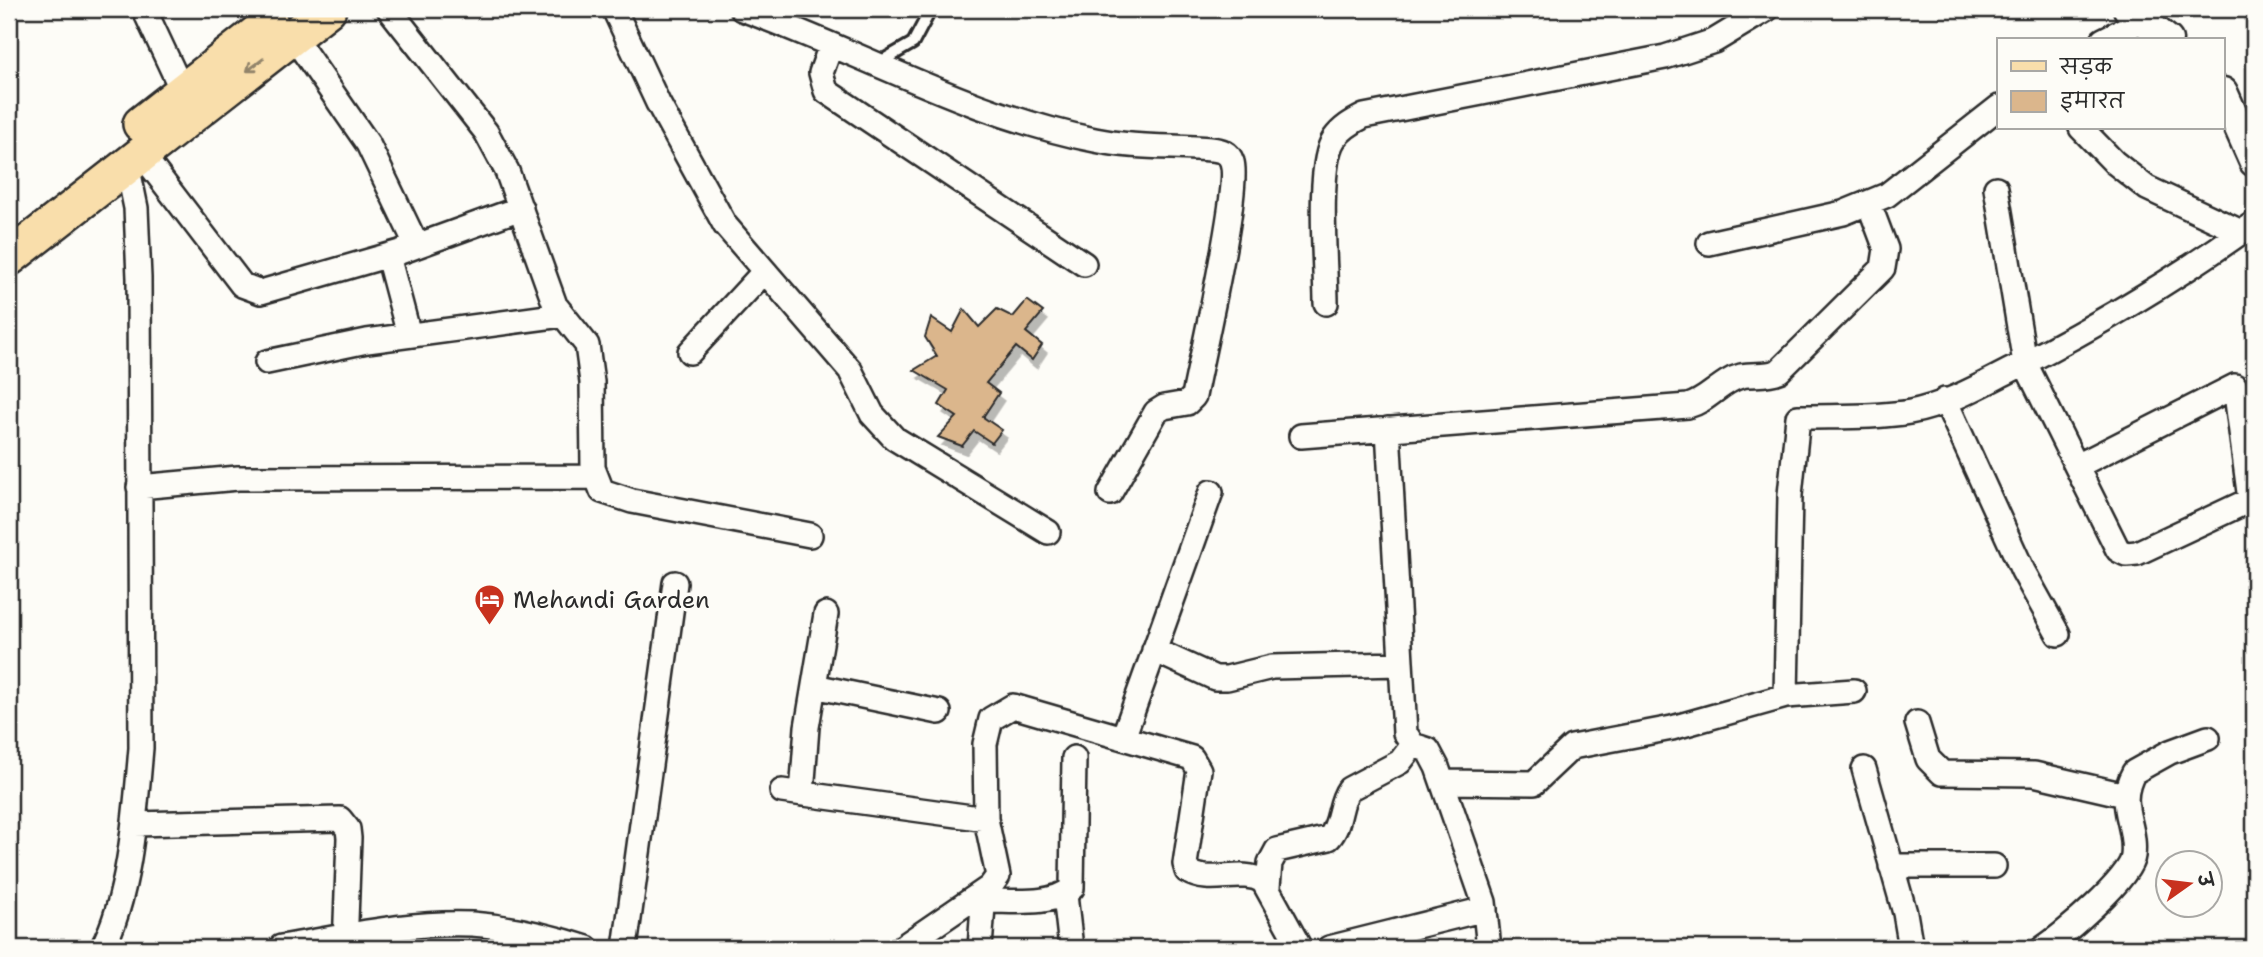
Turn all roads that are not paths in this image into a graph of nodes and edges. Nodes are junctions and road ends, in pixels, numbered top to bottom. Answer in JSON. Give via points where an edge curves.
{"nodes":[{"id":1,"x":144,"y":9,"type":"edge"},
{"id":2,"x":328,"y":9,"type":"edge"},
{"id":3,"x":388,"y":9,"type":"edge"},
{"id":4,"x":614,"y":9,"type":"edge"},
{"id":5,"x":742,"y":9,"type":"edge"},
{"id":6,"x":931,"y":9,"type":"edge"},
{"id":7,"x":1767,"y":9,"type":"edge"},
{"id":8,"x":2135,"y":15,"type":"edge"},
{"id":9,"x":291,"y":22,"type":"edge"},
{"id":10,"x":2106,"y":38,"type":"edge"},
{"id":11,"x":2165,"y":38,"type":"edge"},
{"id":12,"x":831,"y":45,"type":"junction"},
{"id":13,"x":877,"y":63,"type":"junction"},
{"id":14,"x":2224,"y":94,"type":"edge"},
{"id":15,"x":187,"y":101,"type":"junction"},
{"id":16,"x":1997,"y":109,"type":"edge"},
{"id":17,"x":2083,"y":130,"type":"edge"},
{"id":18,"x":134,"y":158,"type":"junction"},
{"id":19,"x":2254,"y":162,"type":"edge"},
{"id":20,"x":1996,"y":188,"type":"dead end"},
{"id":21,"x":1869,"y":204,"type":"junction"},
{"id":22,"x":521,"y":208,"type":"junction"},
{"id":23,"x":9,"y":228,"type":"edge"},
{"id":24,"x":2248,"y":228,"type":"edge"},
{"id":25,"x":1709,"y":243,"type":"dead end"},
{"id":26,"x":417,"y":246,"type":"junction"},
{"id":27,"x":388,"y":256,"type":"junction"},
{"id":28,"x":9,"y":258,"type":"edge"},
{"id":29,"x":1084,"y":264,"type":"dead end"},
{"id":30,"x":764,"y":272,"type":"junction"},
{"id":31,"x":1326,"y":303,"type":"dead end"},
{"id":32,"x":562,"y":315,"type":"junction"},
{"id":33,"x":409,"y":335,"type":"junction"},
{"id":34,"x":690,"y":352,"type":"dead end"},
{"id":35,"x":267,"y":362,"type":"dead end"},
{"id":36,"x":2025,"y":363,"type":"junction"},
{"id":37,"x":1945,"y":400,"type":"junction"},
{"id":38,"x":1388,"y":429,"type":"junction"},
{"id":39,"x":1301,"y":436,"type":"dead end"},
{"id":40,"x":2077,"y":466,"type":"junction"},
{"id":41,"x":595,"y":477,"type":"junction"},
{"id":42,"x":139,"y":487,"type":"junction"},
{"id":43,"x":1211,"y":492,"type":"dead end"},
{"id":44,"x":1110,"y":493,"type":"dead end"},
{"id":45,"x":1048,"y":532,"type":"dead end"},
{"id":46,"x":810,"y":535,"type":"dead end"},
{"id":47,"x":676,"y":583,"type":"dead end"},
{"id":48,"x":826,"y":614,"type":"dead end"},
{"id":49,"x":2058,"y":634,"type":"dead end"},
{"id":50,"x":1154,"y":650,"type":"junction"},
{"id":51,"x":1401,"y":664,"type":"junction"},
{"id":52,"x":814,"y":686,"type":"junction"},
{"id":53,"x":1854,"y":691,"type":"dead end"},
{"id":54,"x":1786,"y":696,"type":"junction"},
{"id":55,"x":939,"y":712,"type":"dead end"},
{"id":56,"x":1917,"y":723,"type":"dead end"},
{"id":57,"x":1123,"y":738,"type":"junction"},
{"id":58,"x":2208,"y":738,"type":"dead end"},
{"id":59,"x":1413,"y":745,"type":"junction"},
{"id":60,"x":1074,"y":758,"type":"dead end"},
{"id":61,"x":1864,"y":769,"type":"dead end"},
{"id":62,"x":1443,"y":782,"type":"junction"},
{"id":63,"x":2125,"y":795,"type":"junction"},
{"id":64,"x":986,"y":819,"type":"junction"},
{"id":65,"x":135,"y":824,"type":"junction"},
{"id":66,"x":1891,"y":866,"type":"junction"},
{"id":67,"x":1994,"y":866,"type":"dead end"},
{"id":68,"x":1268,"y":887,"type":"junction"},
{"id":69,"x":1065,"y":895,"type":"junction"},
{"id":70,"x":983,"y":896,"type":"junction"},
{"id":71,"x":1485,"y":909,"type":"junction"},
{"id":72,"x":345,"y":943,"type":"edge"},
{"id":73,"x":912,"y":945,"type":"edge"},
{"id":74,"x":281,"y":947,"type":"edge"},
{"id":75,"x":102,"y":948,"type":"edge"},
{"id":76,"x":587,"y":948,"type":"edge"},
{"id":77,"x":625,"y":948,"type":"edge"},
{"id":78,"x":980,"y":948,"type":"edge"},
{"id":79,"x":1071,"y":948,"type":"edge"},
{"id":80,"x":1300,"y":948,"type":"edge"},
{"id":81,"x":1329,"y":948,"type":"edge"},
{"id":82,"x":1489,"y":948,"type":"edge"},
{"id":83,"x":1910,"y":948,"type":"edge"},
{"id":84,"x":2043,"y":948,"type":"edge"}],
"edges":[{"from":1,"to":15,"type":"street"},
{"from":2,"to":9,"type":"main road"},
{"from":3,"to":22,"type":"street","via":[[486,132]]},
{"from":4,"to":30,"type":"street","via":[[704,190],[725,225]]},
{"from":5,"to":12,"type":"street"},
{"from":6,"to":13,"type":"lane","via":[[908,48]]},
{"from":7,"to":31,"type":"street","via":[[1714,41],[1676,54],[1364,116],[1346,125],[1328,153],[1324,190]]},
{"from":8,"to":10,"type":"street"},
{"from":8,"to":11,"type":"street"},
{"from":9,"to":15,"type":"main road"},
{"from":9,"to":26,"type":"street","via":[[368,144]]},
{"from":12,"to":13,"type":"street"},
{"from":12,"to":29,"type":"street","via":[[821,73],[826,90]]},
{"from":13,"to":44,"type":"street","via":[[1071,135],[1125,144],[1223,150],[1232,158],[1226,228],[1194,396],[1187,403],[1156,412]]},
{"from":14,"to":19,"type":"street"},
{"from":15,"to":18,"type":"main road"},
{"from":15,"to":23,"type":"main road"},
{"from":16,"to":21,"type":"street","via":[[1908,180]]},
{"from":17,"to":24,"type":"street","via":[[2147,188]]},
{"from":18,"to":27,"type":"street","via":[[250,291],[278,290]]},
{"from":18,"to":28,"type":"main road"},
{"from":18,"to":42,"type":"street"},
{"from":20,"to":36,"type":"street"},
{"from":21,"to":25,"type":"street"},
{"from":21,"to":38,"type":"street","via":[[1886,249],[1883,268],[1779,371],[1741,376],[1688,406]]},
{"from":22,"to":26,"type":"street"},
{"from":22,"to":32,"type":"street","via":[[548,289]]},
{"from":24,"to":36,"type":"street","via":[[2091,328]]},
{"from":26,"to":27,"type":"street"},
{"from":27,"to":33,"type":"street"},
{"from":30,"to":34,"type":"street"},
{"from":30,"to":45,"type":"street","via":[[850,370],[880,425],[894,438]]},
{"from":32,"to":33,"type":"street"},
{"from":32,"to":41,"type":"street","via":[[581,335],[590,355]]},
{"from":33,"to":35,"type":"street"},
{"from":36,"to":37,"type":"street"},
{"from":36,"to":40,"type":"street"},
{"from":37,"to":49,"type":"street","via":[[2023,570]]},
{"from":37,"to":54,"type":"street","via":[[1910,412],[1798,417],[1790,495]]},
{"from":38,"to":39,"type":"street"},
{"from":38,"to":51,"type":"street"},
{"from":40,"to":40,"type":"street","via":[[2111,540],[2126,554],[2250,500],[2235,386]]},
{"from":41,"to":42,"type":"street","via":[[238,478]]},
{"from":41,"to":46,"type":"street","via":[[602,491],[632,501]]},
{"from":42,"to":65,"type":"street","via":[[143,637]]},
{"from":43,"to":50,"type":"street"},
{"from":47,"to":77,"type":"street"},
{"from":48,"to":52,"type":"street"},
{"from":50,"to":51,"type":"street","via":[[1214,678],[1272,667]]},
{"from":50,"to":57,"type":"street"},
{"from":51,"to":59,"type":"street","via":[[1405,733]]},
{"from":52,"to":55,"type":"street"},
{"from":52,"to":64,"type":"street","via":[[792,793]]},
{"from":53,"to":54,"type":"street"},
{"from":54,"to":62,"type":"street","via":[[1672,728],[1572,747],[1534,783]]},
{"from":56,"to":63,"type":"street","via":[[1928,759],[1942,773],[2034,774]]},
{"from":57,"to":64,"type":"street","via":[[1029,709],[1013,706],[1001,711],[991,719],[985,744]]},
{"from":57,"to":68,"type":"street","via":[[1192,758],[1198,764],[1187,871],[1206,878],[1258,878]]},
{"from":58,"to":63,"type":"street","via":[[2141,766]]},
{"from":59,"to":62,"type":"street","via":[[1428,750]]},
{"from":59,"to":68,"type":"street","via":[[1401,762],[1349,789],[1329,838],[1278,850],[1270,863]]},
{"from":60,"to":69,"type":"street","via":[[1074,880]]},
{"from":61,"to":66,"type":"street"},
{"from":62,"to":71,"type":"street"},
{"from":63,"to":84,"type":"street","via":[[2131,863],[2109,890]]},
{"from":64,"to":70,"type":"street","via":[[999,869]]},
{"from":65,"to":72,"type":"street","via":[[340,819],[349,838]]},
{"from":65,"to":75,"type":"street","via":[[116,914]]},
{"from":66,"to":67,"type":"street"},
{"from":66,"to":83,"type":"street"},
{"from":68,"to":80,"type":"street"},
{"from":69,"to":70,"type":"street","via":[[1053,899]]},
{"from":69,"to":79,"type":"street"},
{"from":70,"to":73,"type":"street"},
{"from":70,"to":78,"type":"street"},
{"from":71,"to":81,"type":"street"},
{"from":71,"to":82,"type":"street"},
{"from":72,"to":74,"type":"street"},
{"from":72,"to":76,"type":"street","via":[[428,926],[473,924],[521,930]]}]}
